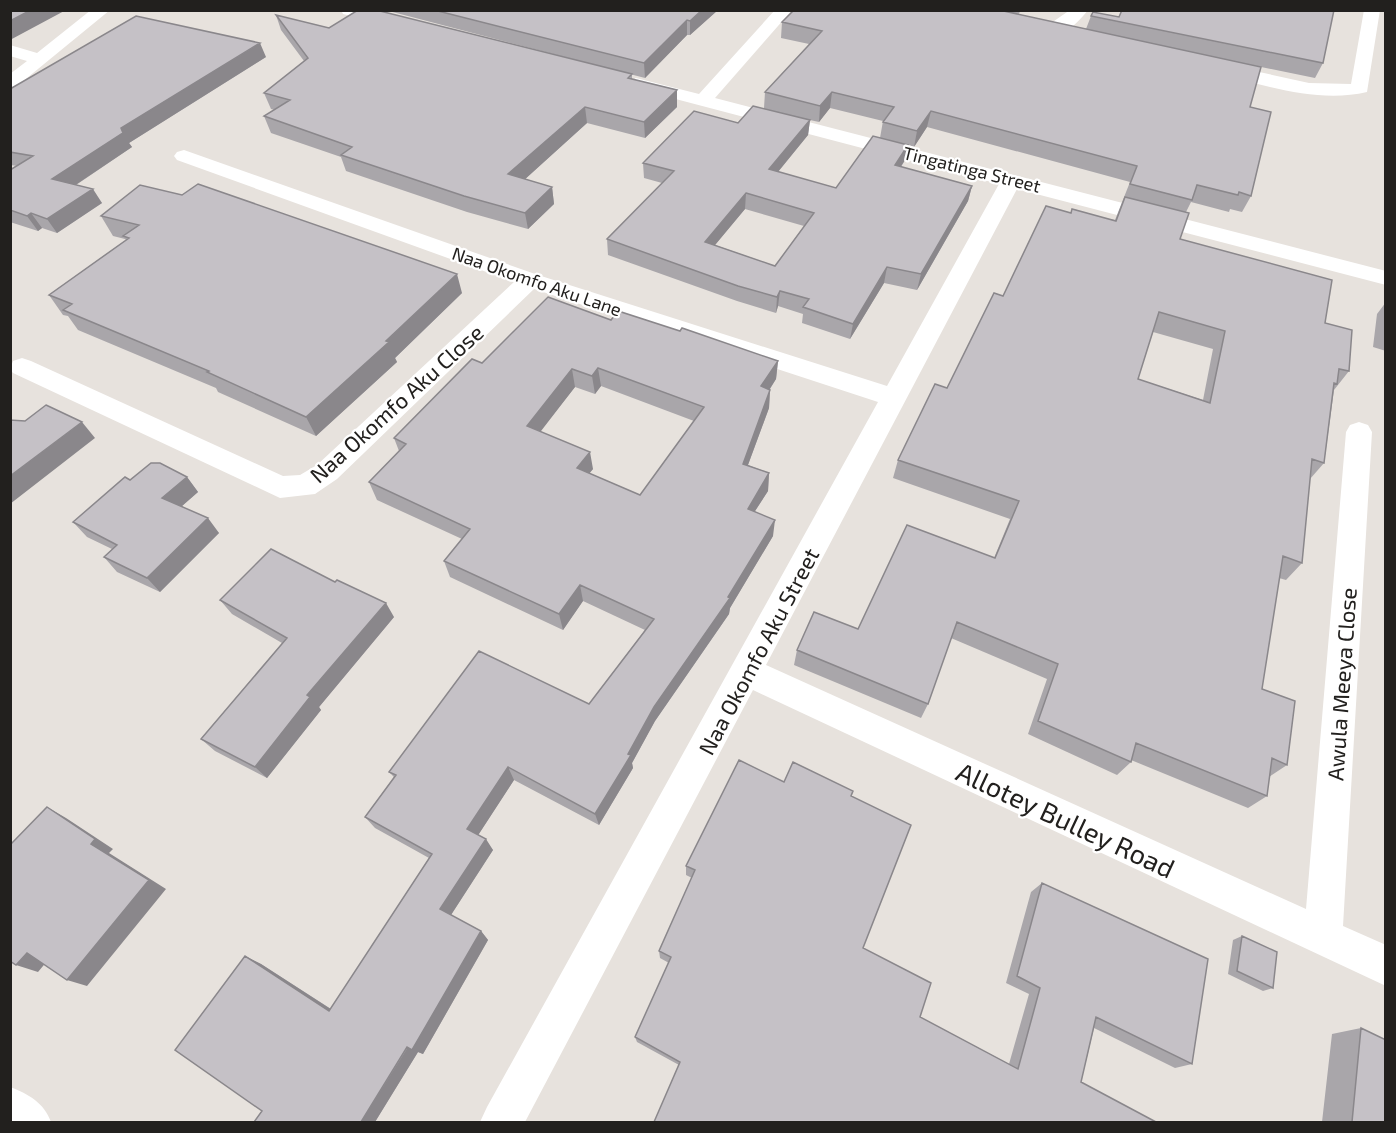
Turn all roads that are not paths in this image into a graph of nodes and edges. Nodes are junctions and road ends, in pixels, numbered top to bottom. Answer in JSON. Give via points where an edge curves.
{"nodes":[{"id":1,"x":102,"y":10,"type":"edge"},
{"id":2,"x":349,"y":10,"type":"edge"},
{"id":3,"x":784,"y":10,"type":"edge"},
{"id":4,"x":1080,"y":10,"type":"edge"},
{"id":5,"x":1372,"y":10,"type":"edge"},
{"id":6,"x":418,"y":28,"type":"edge"},
{"id":7,"x":1073,"y":36,"type":"edge"},
{"id":8,"x":10,"y":50,"type":"edge"},
{"id":9,"x":40,"y":60,"type":"junction"},
{"id":10,"x":1199,"y":63,"type":"edge"},
{"id":11,"x":623,"y":80,"type":"edge"},
{"id":12,"x":10,"y":83,"type":"edge"},
{"id":13,"x":703,"y":100,"type":"junction"},
{"id":14,"x":184,"y":156,"type":"dead end"},
{"id":15,"x":1012,"y":179,"type":"junction"},
{"id":16,"x":1386,"y":278,"type":"edge"},
{"id":17,"x":530,"y":280,"type":"junction"},
{"id":18,"x":22,"y":367,"type":"dead end"},
{"id":19,"x":894,"y":398,"type":"junction"},
{"id":20,"x":1359,"y":432,"type":"dead end"},
{"id":21,"x":747,"y":672,"type":"junction"},
{"id":22,"x":1323,"y":937,"type":"junction"},
{"id":23,"x":1386,"y":966,"type":"edge"},
{"id":24,"x":10,"y":1108,"type":"edge"},
{"id":25,"x":29,"y":1122,"type":"edge"},
{"id":26,"x":502,"y":1122,"type":"edge"}],
"edges":[{"from":1,"to":9,"type":"street"},
{"from":2,"to":6,"type":"street"},
{"from":3,"to":13,"type":"street"},
{"from":4,"to":7,"type":"street","via":[[1068,22],[1044,30]]},
{"from":5,"to":10,"type":"street","via":[[1360,88],[1347,92]]},
{"from":8,"to":9,"type":"street"},
{"from":9,"to":12,"type":"street"},
{"from":11,"to":13,"type":"street","name":"Tingatinga Street"},
{"from":13,"to":15,"type":"street","name":"Tingatinga Street"},
{"from":14,"to":17,"type":"street","name":"Naa Okomfo Aku Lane"},
{"from":15,"to":16,"type":"street","name":"Tingatinga Street"},
{"from":15,"to":19,"type":"street","name":"Naa Okomfo Aku Street"},
{"from":17,"to":18,"type":"street","name":"Naa Okomfo Aku Close","via":[[327,472],[305,486],[280,487]]},
{"from":17,"to":19,"type":"street","name":"Naa Okomfo Aku Lane"},
{"from":19,"to":21,"type":"street","name":"Naa Okomfo Aku Street"},
{"from":20,"to":22,"type":"street","name":"Awula Meeya Close"},
{"from":21,"to":22,"type":"street","name":"Allotey Bulley Road"},
{"from":21,"to":26,"type":"street","name":"Naa Okomfo Aku Street"},
{"from":22,"to":23,"type":"street","name":"Allotey Bulley Road"},
{"from":24,"to":25,"type":"street"}]}
